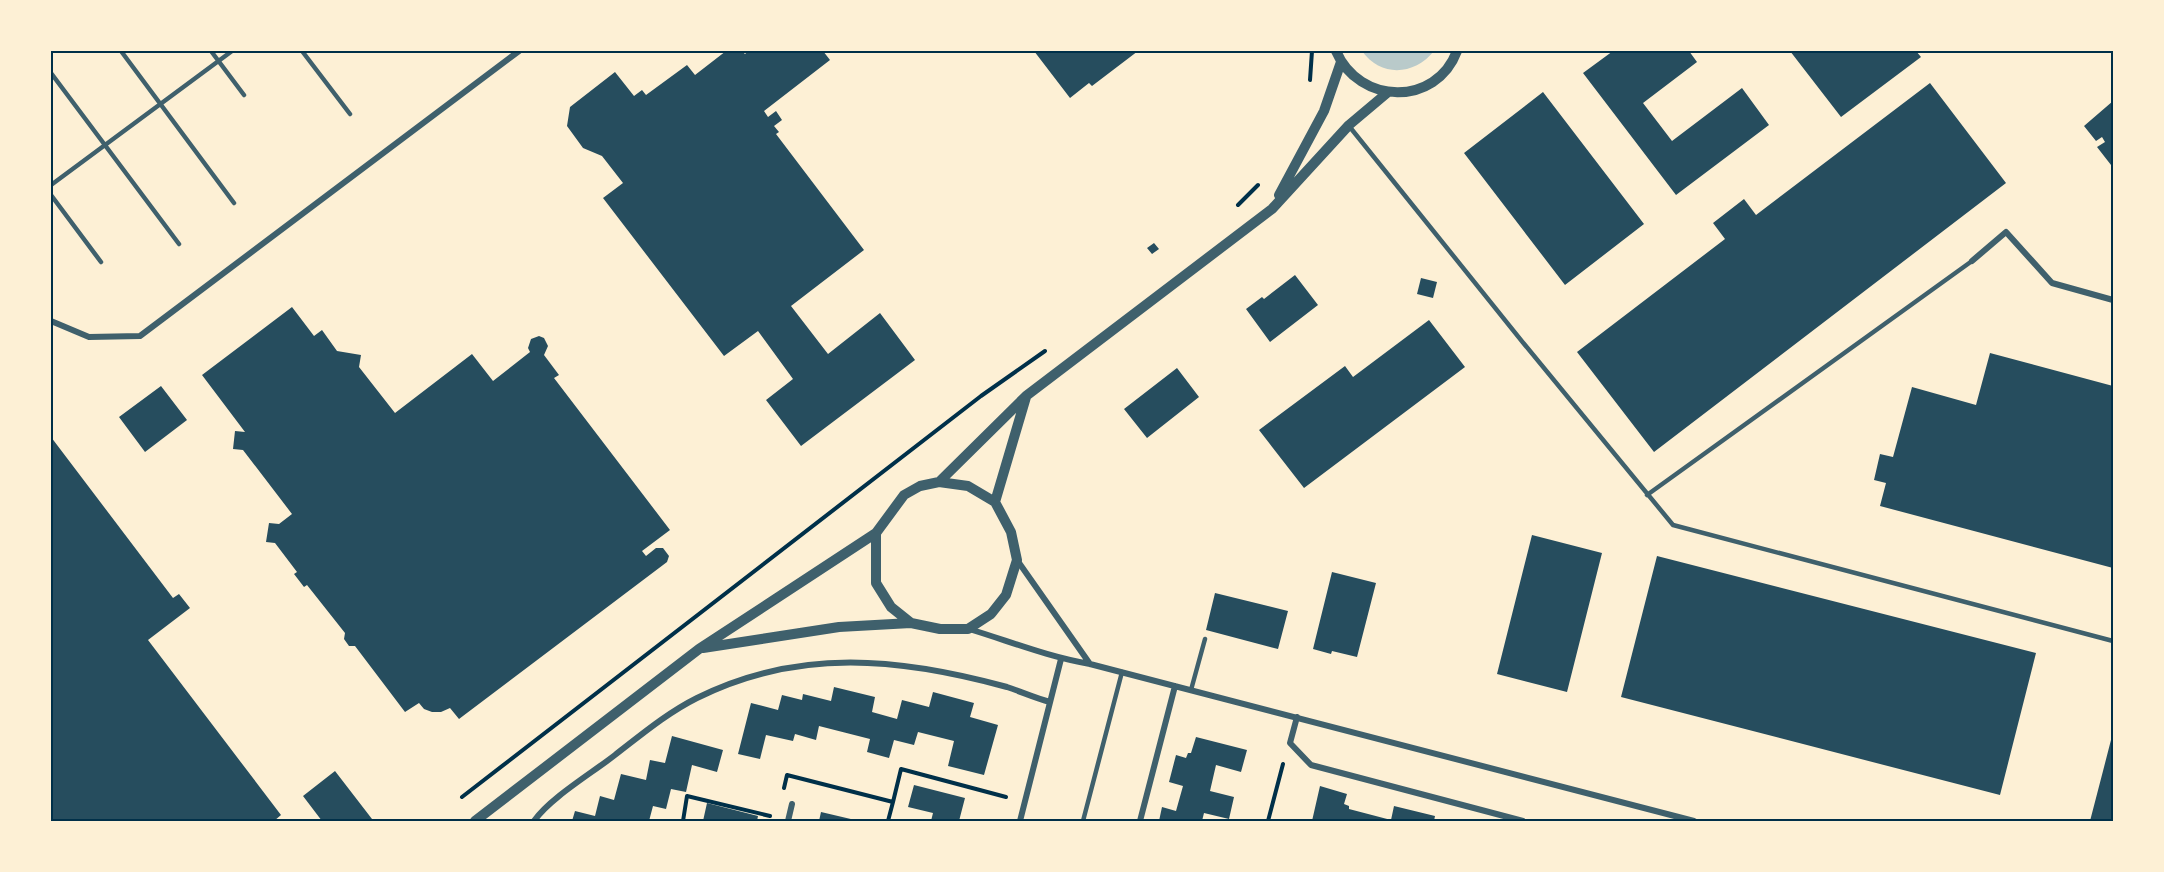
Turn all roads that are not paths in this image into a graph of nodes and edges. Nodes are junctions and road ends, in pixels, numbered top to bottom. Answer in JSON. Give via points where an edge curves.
{"nodes":[{"id":1,"x":121,"y":51,"type":"edge"},
{"id":2,"x":211,"y":51,"type":"edge"},
{"id":3,"x":232,"y":51,"type":"edge"},
{"id":4,"x":302,"y":51,"type":"edge"},
{"id":5,"x":519,"y":51,"type":"edge"},
{"id":6,"x":1457,"y":51,"type":"edge"},
{"id":7,"x":1339,"y":56,"type":"edge"},
{"id":8,"x":218,"y":61,"type":"junction"},
{"id":9,"x":51,"y":73,"type":"edge"},
{"id":10,"x":1387,"y":93,"type":"junction"},
{"id":11,"x":244,"y":95,"type":"dead end"},
{"id":12,"x":161,"y":105,"type":"junction"},
{"id":13,"x":350,"y":114,"type":"dead end"},
{"id":14,"x":1348,"y":125,"type":"junction"},
{"id":15,"x":105,"y":146,"type":"junction"},
{"id":16,"x":51,"y":185,"type":"edge"},
{"id":17,"x":51,"y":195,"type":"edge"},
{"id":18,"x":234,"y":203,"type":"dead end"},
{"id":19,"x":1272,"y":209,"type":"junction"},
{"id":20,"x":179,"y":244,"type":"dead end"},
{"id":21,"x":1972,"y":261,"type":"joint"},
{"id":22,"x":101,"y":262,"type":"dead end"},
{"id":23,"x":2113,"y":300,"type":"edge"},
{"id":24,"x":51,"y":321,"type":"edge"},
{"id":25,"x":1026,"y":396,"type":"junction"},
{"id":26,"x":939,"y":482,"type":"junction"},
{"id":27,"x":1647,"y":495,"type":"junction"},
{"id":28,"x":995,"y":502,"type":"junction"},
{"id":29,"x":876,"y":533,"type":"junction"},
{"id":30,"x":1017,"y":560,"type":"junction"},
{"id":31,"x":911,"y":623,"type":"junction"},
{"id":32,"x":968,"y":629,"type":"junction"},
{"id":33,"x":1205,"y":639,"type":"dead end"},
{"id":34,"x":2113,"y":641,"type":"edge"},
{"id":35,"x":699,"y":649,"type":"junction"},
{"id":36,"x":1060,"y":659,"type":"junction"},
{"id":37,"x":1090,"y":664,"type":"junction"},
{"id":38,"x":1122,"y":672,"type":"junction"},
{"id":39,"x":1175,"y":686,"type":"junction"},
{"id":40,"x":1191,"y":690,"type":"junction"},
{"id":41,"x":1050,"y":702,"type":"junction"},
{"id":42,"x":1297,"y":717,"type":"junction"},
{"id":43,"x":792,"y":804,"type":"dead end"},
{"id":44,"x":1685,"y":820,"type":"edge"},
{"id":45,"x":475,"y":821,"type":"edge"},
{"id":46,"x":534,"y":821,"type":"edge"},
{"id":47,"x":788,"y":821,"type":"edge"},
{"id":48,"x":1020,"y":821,"type":"edge"},
{"id":49,"x":1083,"y":821,"type":"edge"},
{"id":50,"x":1140,"y":821,"type":"edge"},
{"id":51,"x":1524,"y":821,"type":"edge"},
{"id":52,"x":1694,"y":821,"type":"edge"}],
"edges":[{"from":1,"to":12,"type":"lane"},
{"from":2,"to":8,"type":"lane"},
{"from":3,"to":8,"type":"lane"},
{"from":4,"to":13,"type":"lane"},
{"from":5,"to":24,"type":"street","via":[[140,336],[89,337]]},
{"from":6,"to":10,"type":"street","via":[[1445,72],[1428,85],[1408,92]]},
{"from":7,"to":10,"type":"street","via":[[1353,76]]},
{"from":7,"to":19,"type":"street","via":[[1324,111]]},
{"from":8,"to":11,"type":"lane"},
{"from":8,"to":12,"type":"lane"},
{"from":9,"to":15,"type":"lane"},
{"from":10,"to":14,"type":"street"},
{"from":12,"to":15,"type":"lane"},
{"from":12,"to":18,"type":"lane"},
{"from":14,"to":19,"type":"street"},
{"from":14,"to":27,"type":"lane"},
{"from":15,"to":16,"type":"lane"},
{"from":15,"to":20,"type":"lane"},
{"from":17,"to":22,"type":"lane"},
{"from":19,"to":25,"type":"street"},
{"from":21,"to":23,"type":"street","via":[[2006,232],[2052,283]]},
{"from":21,"to":27,"type":"lane"},
{"from":25,"to":26,"type":"street"},
{"from":25,"to":28,"type":"street"},
{"from":26,"to":28,"type":"street","via":[[968,486]]},
{"from":26,"to":29,"type":"street","via":[[904,495]]},
{"from":27,"to":34,"type":"lane","via":[[1673,525]]},
{"from":28,"to":30,"type":"street","via":[[1011,532]]},
{"from":29,"to":31,"type":"street","via":[[876,583],[891,607]]},
{"from":29,"to":35,"type":"street"},
{"from":30,"to":32,"type":"street","via":[[1006,596],[991,614]]},
{"from":30,"to":37,"type":"street"},
{"from":31,"to":32,"type":"street"},
{"from":31,"to":35,"type":"street","via":[[839,627]]},
{"from":32,"to":36,"type":"street"},
{"from":33,"to":40,"type":"lane"},
{"from":35,"to":45,"type":"street"},
{"from":36,"to":37,"type":"street"},
{"from":36,"to":41,"type":"street"},
{"from":37,"to":38,"type":"street"},
{"from":38,"to":39,"type":"street"},
{"from":38,"to":49,"type":"lane"},
{"from":39,"to":40,"type":"street"},
{"from":39,"to":50,"type":"street"},
{"from":40,"to":42,"type":"street"},
{"from":41,"to":46,"type":"street","via":[[963,676],[870,661],[783,668],[740,679],[681,708],[567,791]]},
{"from":41,"to":48,"type":"street"},
{"from":42,"to":44,"type":"street"},
{"from":42,"to":51,"type":"street","via":[[1290,743],[1311,765]]},
{"from":43,"to":47,"type":"street"},
{"from":44,"to":52,"type":"street"}]}
